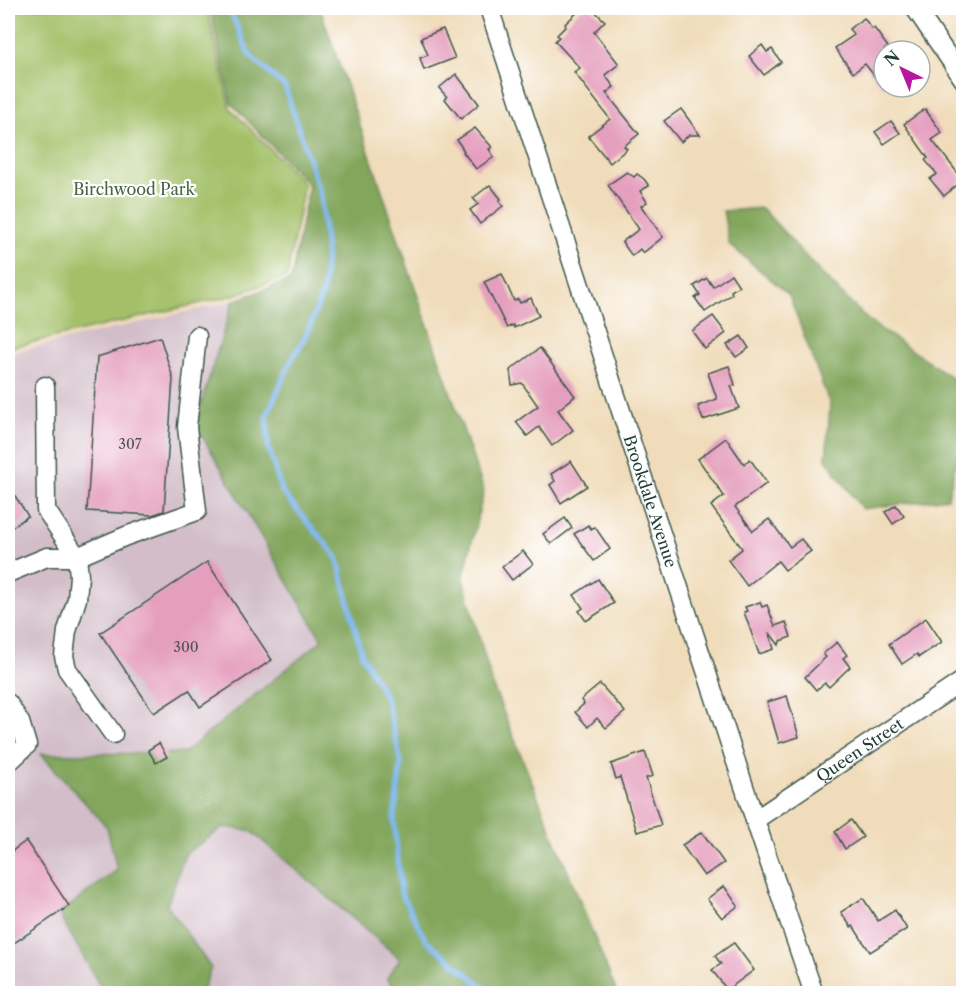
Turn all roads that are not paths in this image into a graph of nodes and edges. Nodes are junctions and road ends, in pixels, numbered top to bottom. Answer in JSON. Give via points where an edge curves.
{"nodes":[{"id":1,"x":915,"y":8,"type":"edge"},
{"id":2,"x":496,"y":11,"type":"edge"},
{"id":3,"x":963,"y":80,"type":"edge"},
{"id":4,"x":198,"y":336,"type":"dead end"},
{"id":5,"x":45,"y":386,"type":"dead end"},
{"id":6,"x":77,"y":557,"type":"junction"},
{"id":7,"x":8,"y":573,"type":"edge"},
{"id":8,"x":963,"y":680,"type":"edge"},
{"id":9,"x":8,"y":703,"type":"edge"},
{"id":10,"x":113,"y":734,"type":"dead end"},
{"id":11,"x":8,"y":763,"type":"edge"},
{"id":12,"x":755,"y":820,"type":"junction"},
{"id":13,"x":814,"y":993,"type":"edge"}],
"edges":[{"from":1,"to":3,"type":"street"},
{"from":2,"to":12,"type":"street","name":"Brookdale Avenue"},
{"from":4,"to":6,"type":"street","via":[[186,427],[197,511]]},
{"from":5,"to":6,"type":"street","via":[[46,510]]},
{"from":6,"to":7,"type":"street","via":[[47,557]]},
{"from":6,"to":10,"type":"street","via":[[77,599],[64,656],[68,669]]},
{"from":8,"to":12,"type":"street","name":"Queen Street"},
{"from":9,"to":11,"type":"street","via":[[20,722],[27,745]]},
{"from":12,"to":13,"type":"street","name":"Brookdale Avenue"}]}
